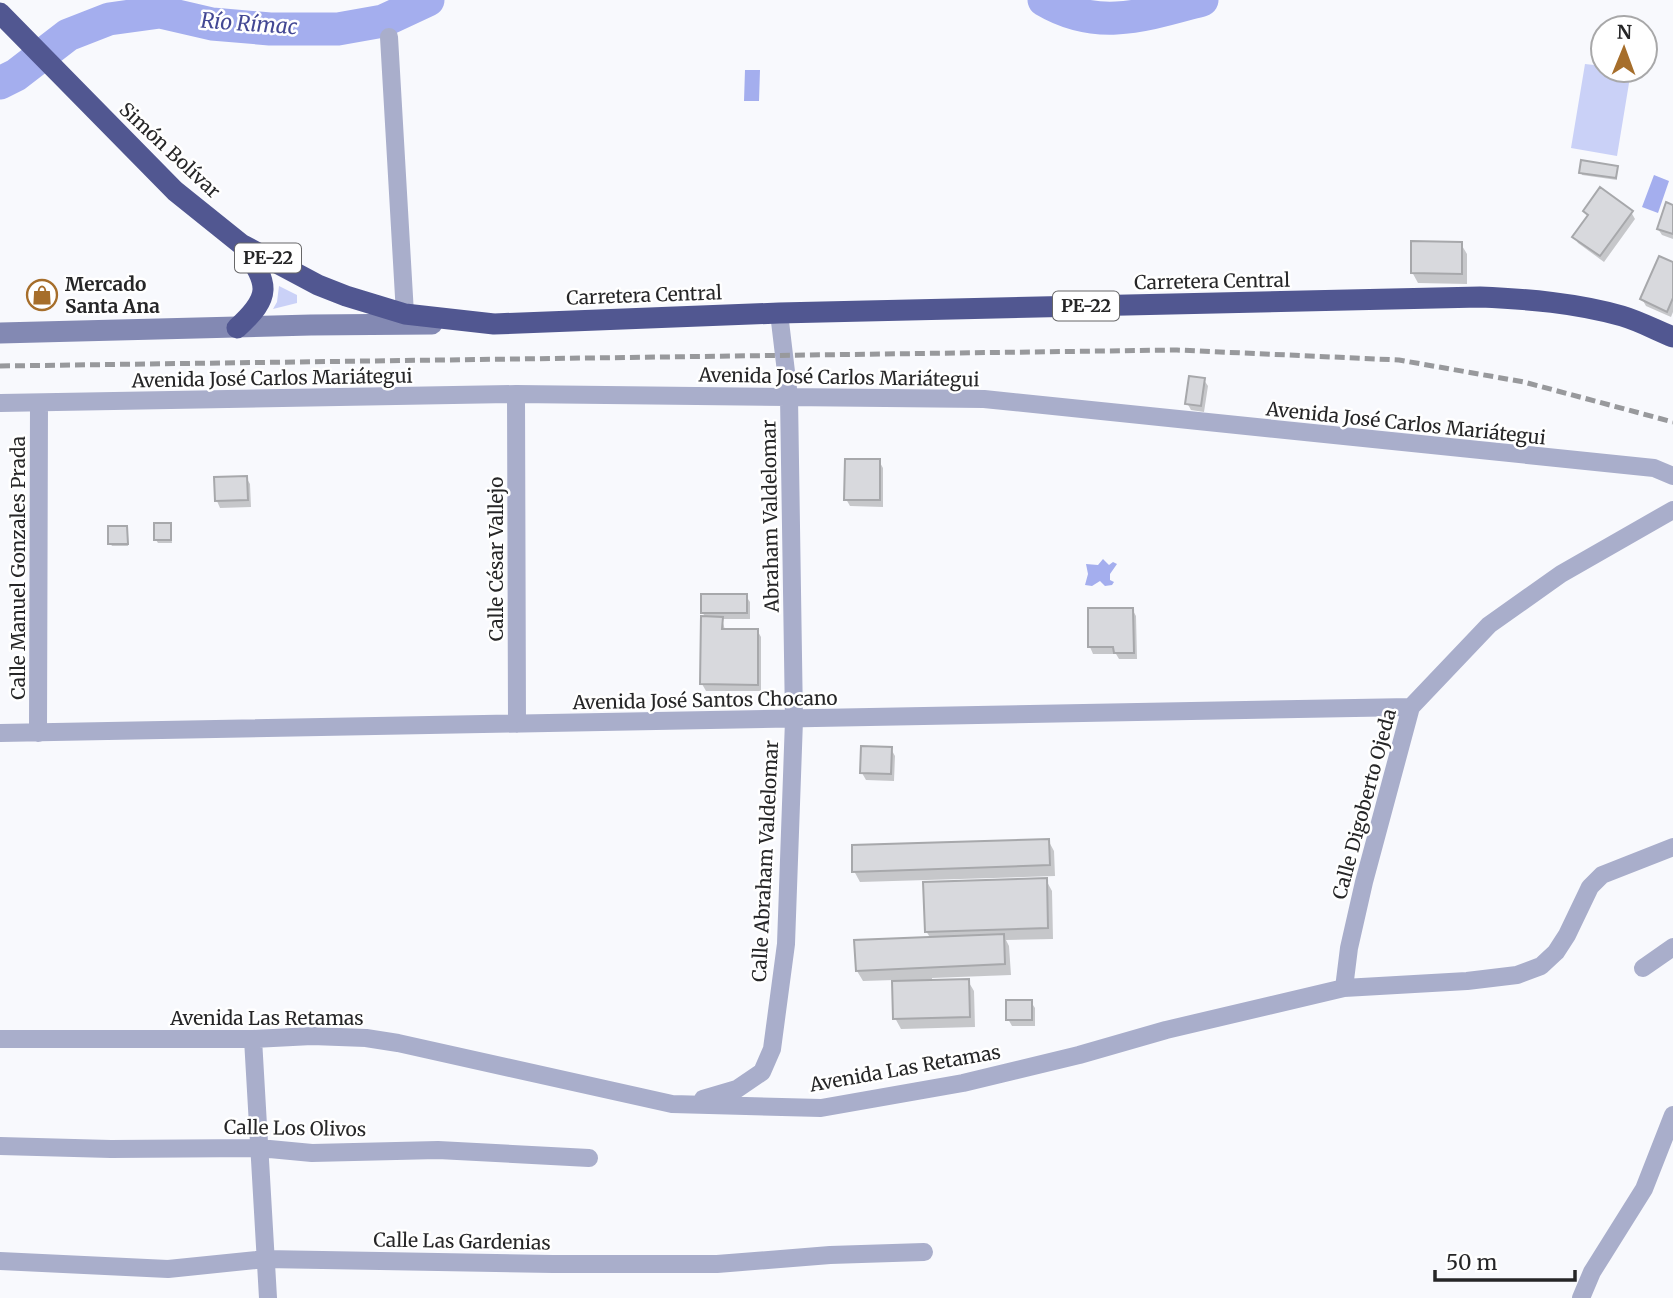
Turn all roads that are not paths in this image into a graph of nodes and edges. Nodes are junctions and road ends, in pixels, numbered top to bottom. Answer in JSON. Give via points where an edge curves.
{"nodes":[{"id":1,"x":4,"y":16,"type":"edge"},
{"id":2,"x":389,"y":37,"type":"dead end"},
{"id":3,"x":241,"y":244,"type":"junction"},
{"id":4,"x":779,"y":313,"type":"junction"},
{"id":5,"x":405,"y":314,"type":"junction"},
{"id":6,"x":494,"y":324,"type":"junction"},
{"id":7,"x":237,"y":328,"type":"junction"},
{"id":8,"x":0,"y":333,"type":"edge"},
{"id":9,"x":1673,"y":337,"type":"edge"},
{"id":10,"x":516,"y":394,"type":"junction"},
{"id":11,"x":789,"y":397,"type":"junction"},
{"id":12,"x":0,"y":403,"type":"edge"},
{"id":13,"x":39,"y":403,"type":"junction"},
{"id":14,"x":1673,"y":475,"type":"edge"},
{"id":15,"x":1673,"y":510,"type":"edge"},
{"id":16,"x":1411,"y":707,"type":"junction"},
{"id":17,"x":794,"y":720,"type":"junction"},
{"id":18,"x":517,"y":724,"type":"junction"},
{"id":19,"x":0,"y":733,"type":"edge"},
{"id":20,"x":38,"y":733,"type":"junction"},
{"id":21,"x":1673,"y":847,"type":"edge"},
{"id":22,"x":1673,"y":947,"type":"edge"},
{"id":23,"x":1643,"y":968,"type":"dead end"},
{"id":24,"x":1344,"y":988,"type":"junction"},
{"id":25,"x":0,"y":1039,"type":"edge"},
{"id":26,"x":253,"y":1039,"type":"junction"},
{"id":27,"x":671,"y":1104,"type":"junction"},
{"id":28,"x":1673,"y":1115,"type":"edge"},
{"id":29,"x":0,"y":1146,"type":"edge"},
{"id":30,"x":258,"y":1149,"type":"junction"},
{"id":31,"x":589,"y":1158,"type":"dead end"},
{"id":32,"x":924,"y":1252,"type":"dead end"},
{"id":33,"x":265,"y":1259,"type":"junction"},
{"id":34,"x":0,"y":1261,"type":"edge"},
{"id":35,"x":268,"y":1298,"type":"edge"},
{"id":36,"x":1581,"y":1298,"type":"edge"}],
"edges":[{"from":1,"to":3,"type":"highway","name":"Simón Bolívar","number":"PE-22","via":[[175,191]]},
{"from":2,"to":5,"type":"street"},
{"from":3,"to":5,"type":"highway","name":"Simón Bolívar","number":"PE-22","via":[[318,285]]},
{"from":3,"to":7,"type":"highway","via":[[262,274],[264,290],[260,302]]},
{"from":4,"to":6,"type":"highway","name":"Carretera Central","number":"PE-22"},
{"from":4,"to":9,"type":"highway","name":"Carretera Central","number":"PE-22","via":[[1526,299],[1623,317]]},
{"from":4,"to":11,"type":"street","name":"Abraham Valdelomar"},
{"from":5,"to":6,"type":"highway","name":"Simón Bolívar","number":"PE-22"},
{"from":6,"to":7,"type":"street"},
{"from":7,"to":8,"type":"street"},
{"from":10,"to":11,"type":"street","name":"Avenida José Carlos Mariátegui"},
{"from":10,"to":13,"type":"street","name":"Avenida José Carlos Mariátegui"},
{"from":10,"to":18,"type":"street","name":"Calle César Vallejo"},
{"from":11,"to":14,"type":"street","name":"Avenida José Carlos Mariátegui","via":[[985,399],[1654,468]]},
{"from":11,"to":17,"type":"street","name":"Abraham Valdelomar"},
{"from":12,"to":13,"type":"street","name":"Avenida José Carlos Mariátegui"},
{"from":13,"to":20,"type":"street","name":"Calle Manuel Gonzales Prada"},
{"from":15,"to":16,"type":"street","name":"Calle Digoberto Ojeda","via":[[1561,574],[1489,625]]},
{"from":16,"to":17,"type":"street","name":"Avenida José Santos Chocano"},
{"from":16,"to":24,"type":"street","name":"Calle Digoberto Ojeda","via":[[1364,882]]},
{"from":17,"to":18,"type":"street","name":"Avenida José Santos Chocano"},
{"from":17,"to":27,"type":"street","name":"Calle Abraham Valdelomar","via":[[786,944],[772,1049],[762,1072],[737,1089]]},
{"from":18,"to":20,"type":"street","name":"Avenida José Santos Chocano"},
{"from":19,"to":20,"type":"street","name":"Avenida José Santos Chocano"},
{"from":21,"to":24,"type":"street","name":"Avenida Las Retamas","via":[[1602,875],[1590,887],[1556,952],[1541,966],[1517,975],[1467,981]]},
{"from":22,"to":23,"type":"street"},
{"from":24,"to":27,"type":"street","name":"Avenida Las Retamas","via":[[950,1086],[821,1108]]},
{"from":25,"to":26,"type":"street","name":"Avenida Las Retamas"},
{"from":26,"to":27,"type":"street","name":"Avenida Las Retamas","via":[[366,1038]]},
{"from":26,"to":30,"type":"street"},
{"from":28,"to":36,"type":"street","via":[[1644,1189]]},
{"from":29,"to":30,"type":"street","name":"Calle Los Olivos"},
{"from":30,"to":31,"type":"street","name":"Calle Los Olivos","via":[[312,1153],[438,1150]]},
{"from":30,"to":33,"type":"street"},
{"from":32,"to":33,"type":"street","name":"Calle Las Gardenias","via":[[717,1264]]},
{"from":33,"to":34,"type":"street","name":"Calle Las Gardenias","via":[[168,1269]]},
{"from":33,"to":35,"type":"street"}]}
